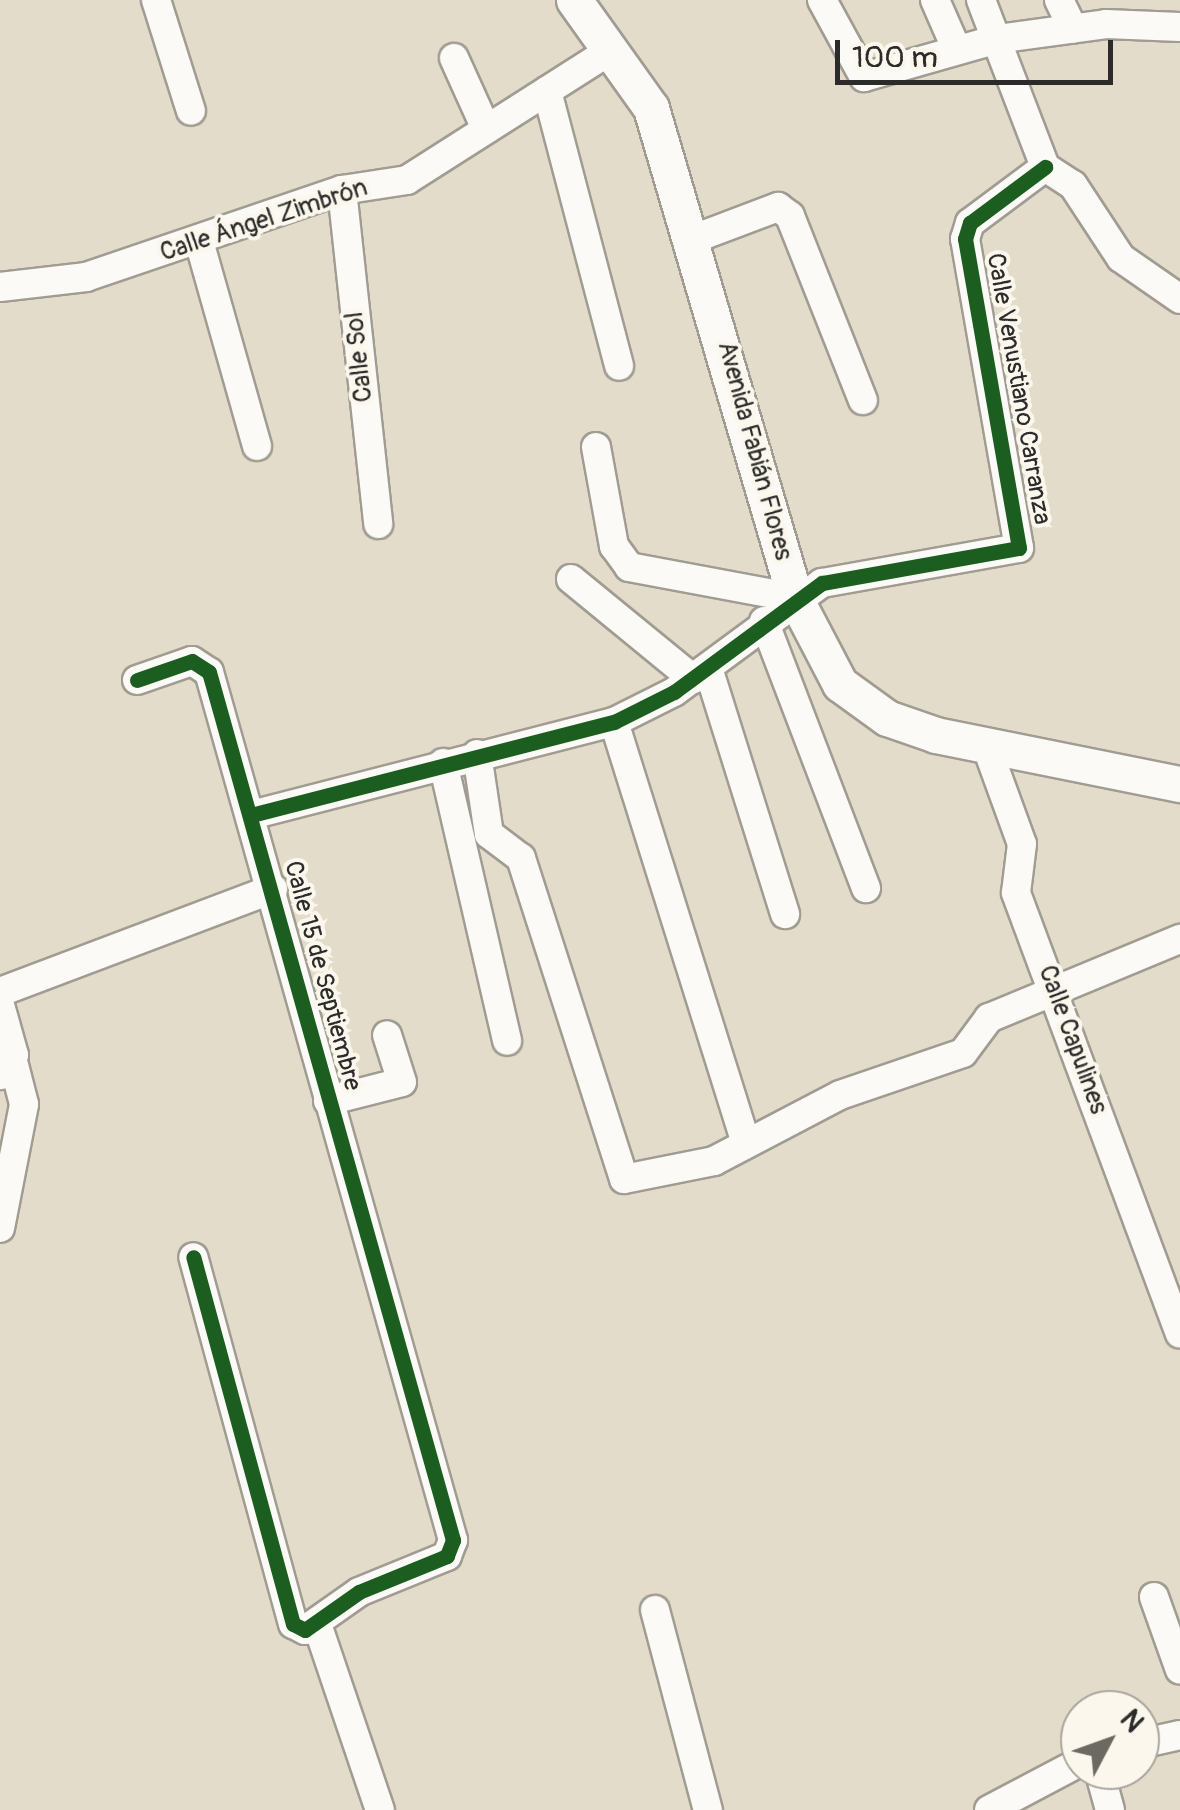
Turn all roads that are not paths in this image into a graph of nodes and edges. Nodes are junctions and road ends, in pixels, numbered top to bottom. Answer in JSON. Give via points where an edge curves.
{"nodes":[{"id":1,"x":156,"y":0,"type":"edge"},
{"id":2,"x":574,"y":0,"type":"edge"},
{"id":3,"x":822,"y":0,"type":"edge"},
{"id":4,"x":935,"y":0,"type":"edge"},
{"id":5,"x":980,"y":0,"type":"edge"},
{"id":6,"x":1059,"y":0,"type":"edge"},
{"id":7,"x":1180,"y":27,"type":"edge"},
{"id":8,"x":1073,"y":29,"type":"junction"},
{"id":9,"x":997,"y":39,"type":"junction"},
{"id":10,"x":956,"y":48,"type":"junction"},
{"id":11,"x":613,"y":49,"type":"junction"},
{"id":12,"x":454,"y":58,"type":"dead end"},
{"id":13,"x":547,"y":91,"type":"junction"},
{"id":14,"x":191,"y":111,"type":"dead end"},
{"id":15,"x":486,"y":129,"type":"junction"},
{"id":16,"x":1044,"y":168,"type":"junction"},
{"id":17,"x":342,"y":190,"type":"junction"},
{"id":18,"x":696,"y":238,"type":"junction"},
{"id":19,"x":199,"y":240,"type":"junction"},
{"id":20,"x":0,"y":287,"type":"edge"},
{"id":21,"x":1180,"y":299,"type":"edge"},
{"id":22,"x":620,"y":366,"type":"dead end"},
{"id":23,"x":863,"y":400,"type":"dead end"},
{"id":24,"x":256,"y":446,"type":"dead end"},
{"id":25,"x":596,"y":447,"type":"dead end"},
{"id":26,"x":378,"y":524,"type":"dead end"},
{"id":27,"x":571,"y":579,"type":"dead end"},
{"id":28,"x":794,"y":598,"type":"junction"},
{"id":29,"x":764,"y":622,"type":"junction"},
{"id":30,"x":701,"y":673,"type":"junction"},
{"id":31,"x":137,"y":680,"type":"dead end"},
{"id":32,"x":614,"y":722,"type":"junction"},
{"id":33,"x":986,"y":745,"type":"junction"},
{"id":34,"x":478,"y":754,"type":"junction"},
{"id":35,"x":443,"y":762,"type":"junction"},
{"id":36,"x":1180,"y":784,"type":"edge"},
{"id":37,"x":255,"y":814,"type":"junction"},
{"id":38,"x":866,"y":888,"type":"dead end"},
{"id":39,"x":273,"y":889,"type":"junction"},
{"id":40,"x":785,"y":914,"type":"dead end"},
{"id":41,"x":1180,"y":939,"type":"edge"},
{"id":42,"x":1053,"y":988,"type":"junction"},
{"id":43,"x":0,"y":992,"type":"edge"},
{"id":44,"x":0,"y":1005,"type":"edge"},
{"id":45,"x":387,"y":1035,"type":"dead end"},
{"id":46,"x":507,"y":1042,"type":"dead end"},
{"id":47,"x":7,"y":1071,"type":"edge"},
{"id":48,"x":328,"y":1101,"type":"junction"},
{"id":49,"x":746,"y":1142,"type":"junction"},
{"id":50,"x":0,"y":1228,"type":"edge"},
{"id":51,"x":193,"y":1258,"type":"dead end"},
{"id":52,"x":1180,"y":1333,"type":"edge"},
{"id":53,"x":1154,"y":1597,"type":"dead end"},
{"id":54,"x":655,"y":1610,"type":"dead end"},
{"id":55,"x":308,"y":1627,"type":"junction"},
{"id":56,"x":1180,"y":1670,"type":"edge"},
{"id":57,"x":1060,"y":1772,"type":"edge"},
{"id":58,"x":380,"y":1810,"type":"edge"},
{"id":59,"x":708,"y":1810,"type":"edge"},
{"id":60,"x":988,"y":1810,"type":"edge"}],
"edges":[{"from":1,"to":14,"type":"street"},
{"from":2,"to":11,"type":"main road","name":"Avenida Fabián Flores"},
{"from":3,"to":10,"type":"street","via":[[864,77]]},
{"from":4,"to":10,"type":"street"},
{"from":5,"to":9,"type":"street"},
{"from":6,"to":8,"type":"street"},
{"from":7,"to":8,"type":"street"},
{"from":8,"to":9,"type":"street"},
{"from":9,"to":10,"type":"street"},
{"from":9,"to":16,"type":"street"},
{"from":11,"to":13,"type":"street","name":"Calle Ángel Zimbrón"},
{"from":11,"to":18,"type":"main road","name":"Avenida Fabián Flores","via":[[651,108]]},
{"from":12,"to":15,"type":"street"},
{"from":13,"to":15,"type":"street","name":"Calle Ángel Zimbrón"},
{"from":13,"to":22,"type":"street"},
{"from":15,"to":17,"type":"street","name":"Calle Ángel Zimbrón","via":[[407,180]]},
{"from":16,"to":21,"type":"street","via":[[1073,185],[1121,258]]},
{"from":16,"to":28,"type":"street","name":"Calle Venustiano Carranza","via":[[970,223],[965,239],[1018,548],[822,583]]},
{"from":17,"to":19,"type":"street","name":"Calle Ángel Zimbrón"},
{"from":17,"to":26,"type":"street","name":"Calle Sol"},
{"from":18,"to":23,"type":"street","via":[[778,207],[790,216]]},
{"from":18,"to":28,"type":"main road","name":"Avenida Fabián Flores"},
{"from":19,"to":20,"type":"street","name":"Calle Ángel Zimbrón","via":[[86,277]]},
{"from":19,"to":24,"type":"street"},
{"from":25,"to":28,"type":"street","via":[[614,546],[629,567]]},
{"from":27,"to":30,"type":"street"},
{"from":28,"to":29,"type":"street"},
{"from":28,"to":33,"type":"main road","name":"Avenida Fabián Flores","via":[[814,649],[860,704]]},
{"from":29,"to":30,"type":"street"},
{"from":29,"to":38,"type":"street"},
{"from":30,"to":32,"type":"street"},
{"from":30,"to":40,"type":"street"},
{"from":31,"to":37,"type":"street","name":"Calle 15 de Septiembre","via":[[202,664]]},
{"from":32,"to":34,"type":"street"},
{"from":32,"to":49,"type":"street"},
{"from":33,"to":36,"type":"main road","name":"Avenida Fabián Flores"},
{"from":33,"to":42,"type":"street","name":"Calle Capulines","via":[[1022,844],[1016,893]]},
{"from":34,"to":35,"type":"street"},
{"from":34,"to":49,"type":"street","via":[[489,834],[522,858],[619,1174],[630,1181],[714,1160]]},
{"from":35,"to":37,"type":"street"},
{"from":35,"to":46,"type":"street"},
{"from":37,"to":39,"type":"street","name":"Calle 15 de Septiembre"},
{"from":39,"to":43,"type":"street"},
{"from":39,"to":48,"type":"street","name":"Calle 15 de Septiembre"},
{"from":41,"to":42,"type":"street"},
{"from":42,"to":49,"type":"street","via":[[989,1018],[962,1053],[840,1094]]},
{"from":42,"to":52,"type":"street","name":"Calle Capulines"},
{"from":44,"to":47,"type":"street"},
{"from":45,"to":48,"type":"street","via":[[402,1082]]},
{"from":47,"to":50,"type":"street","via":[[24,1104]]},
{"from":48,"to":55,"type":"street","name":"Calle 15 de Septiembre","via":[[454,1540],[447,1556],[359,1592]]},
{"from":51,"to":55,"type":"street"},
{"from":53,"to":56,"type":"street"},
{"from":54,"to":59,"type":"street"},
{"from":55,"to":58,"type":"street"},
{"from":57,"to":60,"type":"street"}]}
